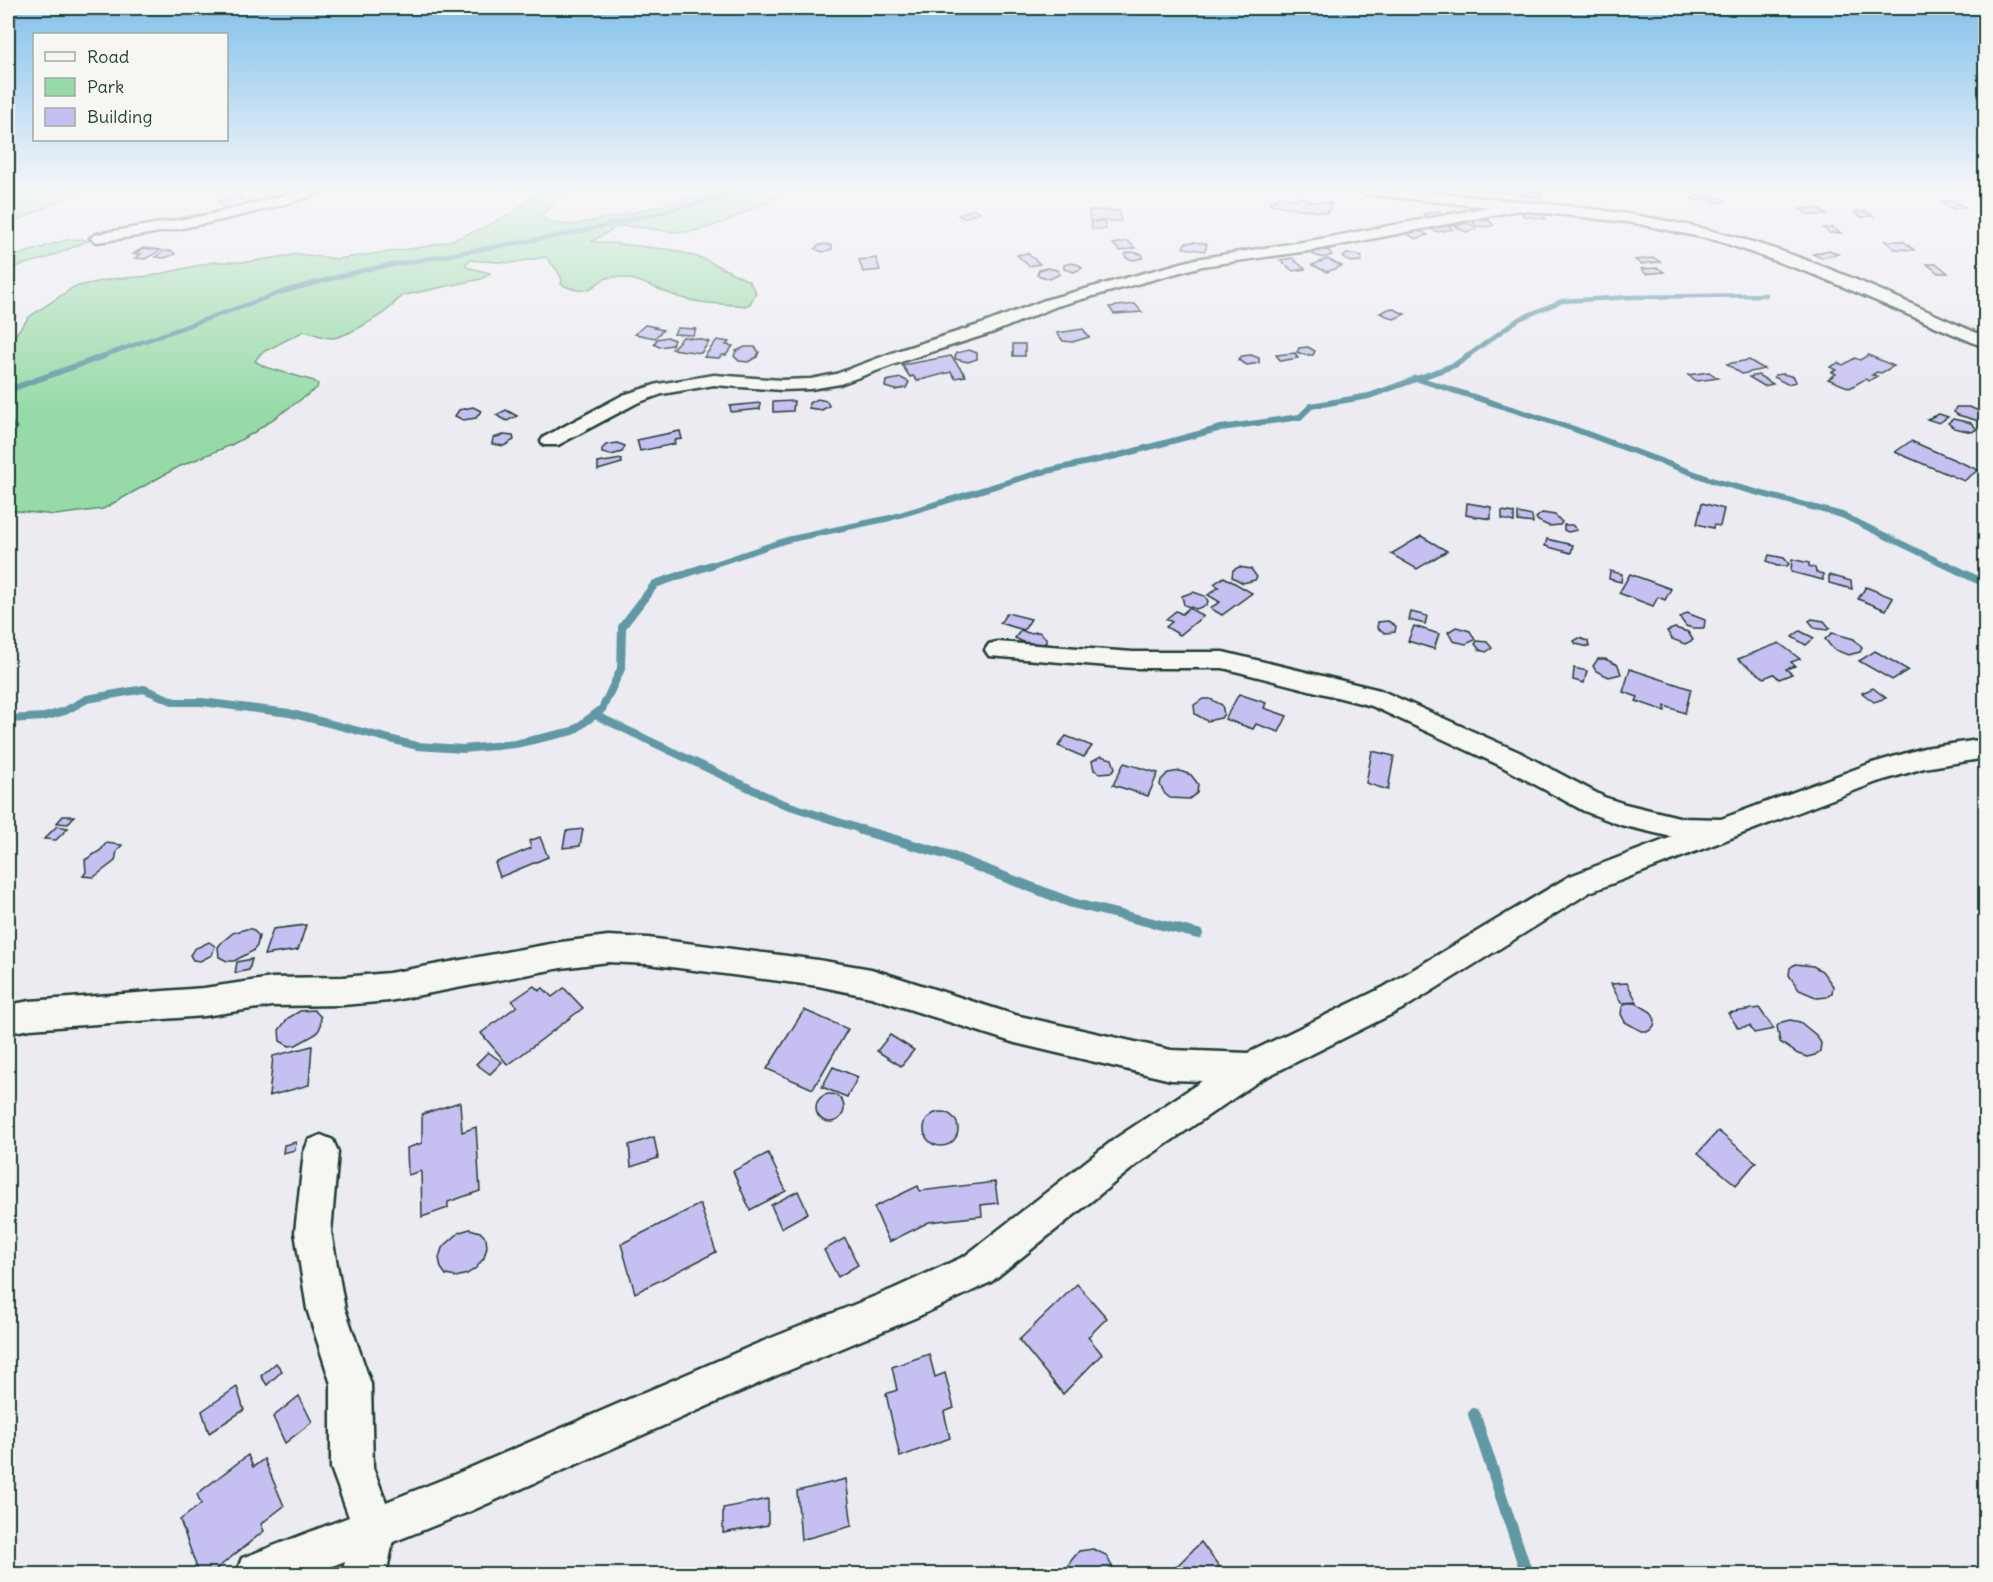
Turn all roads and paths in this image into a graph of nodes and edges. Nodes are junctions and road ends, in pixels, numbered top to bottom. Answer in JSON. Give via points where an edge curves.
{"nodes":[{"id":1,"x":1194,"y":264,"type":"edge"},
{"id":2,"x":1800,"y":264,"type":"edge"},
{"id":3,"x":1986,"y":343,"type":"edge"},
{"id":4,"x":551,"y":441,"type":"dead end"},
{"id":5,"x":997,"y":650,"type":"dead end"},
{"id":6,"x":1986,"y":748,"type":"edge"},
{"id":7,"x":1731,"y":828,"type":"junction"},
{"id":8,"x":8,"y":1019,"type":"edge"},
{"id":9,"x":1250,"y":1068,"type":"junction"},
{"id":10,"x":321,"y":1152,"type":"dead end"},
{"id":11,"x":375,"y":1529,"type":"junction"},
{"id":12,"x":258,"y":1575,"type":"edge"},
{"id":13,"x":364,"y":1575,"type":"edge"}],
"edges":[{"from":1,"to":4,"type":"street","via":[[1051,303],[840,379],[781,385],[714,380],[658,389],[630,399]]},
{"from":2,"to":3,"type":"street"},
{"from":5,"to":7,"type":"street","via":[[1133,660],[1223,660],[1248,665],[1380,699],[1621,814],[1683,829]]},
{"from":6,"to":7,"type":"street","via":[[1924,758],[1869,774]]},
{"from":7,"to":9,"type":"street","via":[[1580,884],[1395,997]]},
{"from":8,"to":9,"type":"street","via":[[204,1002],[272,992],[389,987],[608,949],[818,973],[871,983],[1015,1029],[1171,1065]]},
{"from":9,"to":11,"type":"street","via":[[1128,1150],[978,1269]]},
{"from":10,"to":11,"type":"street","via":[[313,1232],[326,1309],[351,1384],[352,1468]]},
{"from":11,"to":12,"type":"street"},
{"from":11,"to":13,"type":"street"}]}
